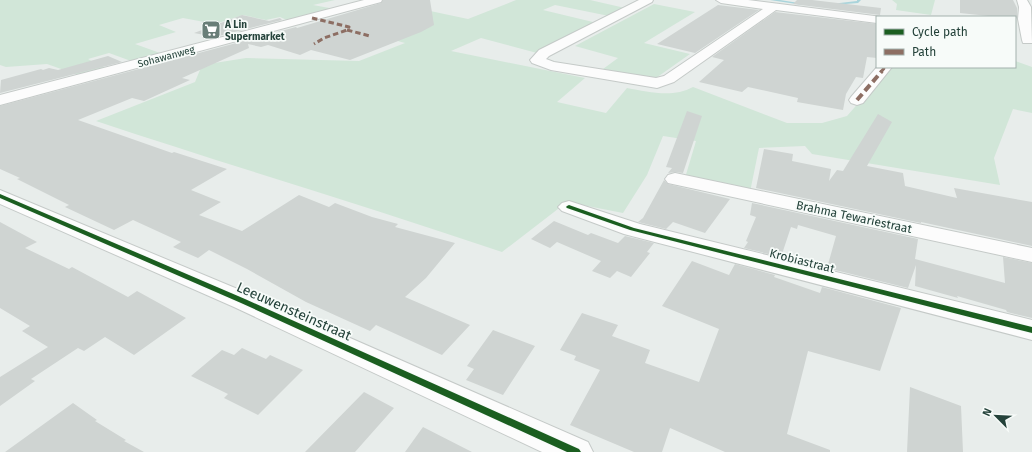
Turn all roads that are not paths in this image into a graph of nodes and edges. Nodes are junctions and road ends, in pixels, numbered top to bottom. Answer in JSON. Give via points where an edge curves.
{"nodes":[{"id":1,"x":378,"y":0,"type":"edge"},
{"id":2,"x":648,"y":0,"type":"edge"},
{"id":3,"x":721,"y":0,"type":"edge"},
{"id":4,"x":1022,"y":0,"type":"edge"},
{"id":5,"x":773,"y":7,"type":"junction"},
{"id":6,"x":876,"y":19,"type":"edge"},
{"id":7,"x":1025,"y":39,"type":"edge"},
{"id":8,"x":884,"y":68,"type":"edge"},
{"id":9,"x":0,"y":100,"type":"edge"},
{"id":10,"x":857,"y":100,"type":"dead end"},
{"id":11,"x":675,"y":179,"type":"dead end"},
{"id":12,"x":0,"y":196,"type":"edge"},
{"id":13,"x":569,"y":207,"type":"dead end"},
{"id":14,"x":1032,"y":255,"type":"edge"},
{"id":15,"x":1032,"y":330,"type":"edge"},
{"id":16,"x":576,"y":452,"type":"edge"}],
"edges":[{"from":1,"to":9,"type":"street","name":"Sohawanweg"},
{"from":2,"to":5,"type":"street","via":[[544,53],[537,60],[551,66],[657,83],[669,79]]},
{"from":3,"to":5,"type":"street"},
{"from":4,"to":7,"type":"street","via":[[1025,7]]},
{"from":5,"to":6,"type":"street"},
{"from":8,"to":10,"type":"street"},
{"from":11,"to":14,"type":"street","name":"Brahma Tewariestraat"},
{"from":12,"to":16,"type":"street","name":"Leeuwensteinstraat","via":[[244,301]]},
{"from":13,"to":15,"type":"street","name":"Krobiastraat","via":[[632,229]]}]}
